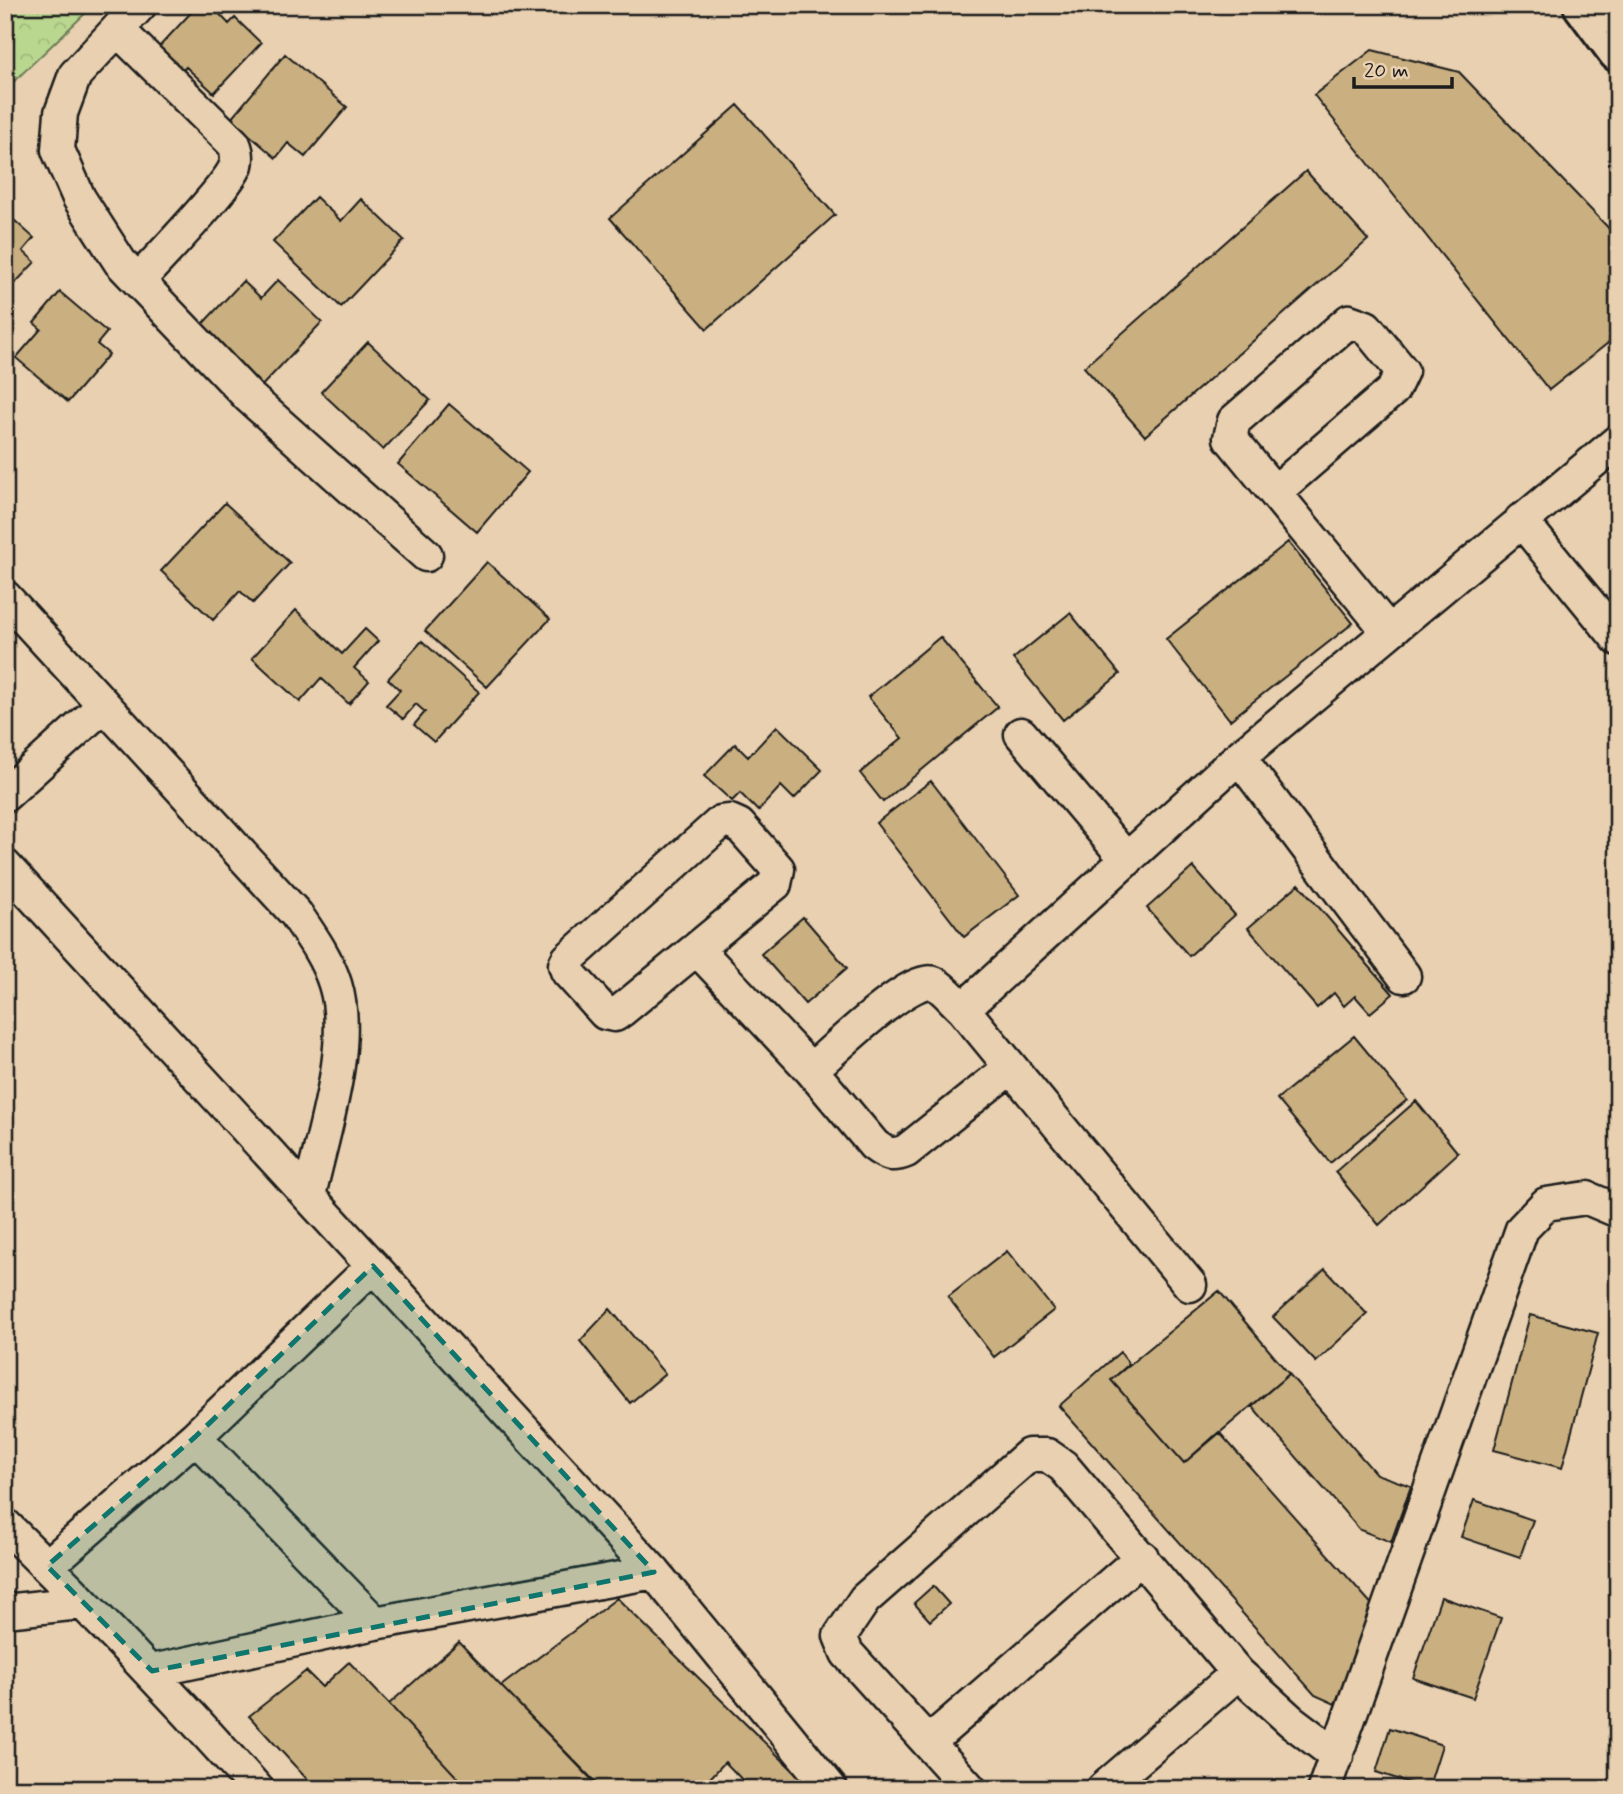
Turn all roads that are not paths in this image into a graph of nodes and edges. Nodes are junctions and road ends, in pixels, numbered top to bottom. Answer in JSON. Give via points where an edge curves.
{"nodes":[{"id":1,"x":140,"y":5,"type":"edge"},
{"id":2,"x":1583,"y":5,"type":"edge"},
{"id":3,"x":118,"y":30,"type":"junction"},
{"id":4,"x":1618,"y":52,"type":"edge"},
{"id":5,"x":138,"y":281,"type":"junction"},
{"id":6,"x":1618,"y":441,"type":"edge"},
{"id":7,"x":1276,"y":491,"type":"junction"},
{"id":8,"x":1521,"y":520,"type":"junction"},
{"id":9,"x":426,"y":555,"type":"dead end"},
{"id":10,"x":5,"y":597,"type":"edge"},
{"id":11,"x":1389,"y":632,"type":"junction"},
{"id":12,"x":1618,"y":639,"type":"edge"},
{"id":13,"x":103,"y":706,"type":"junction"},
{"id":14,"x":1021,"y":734,"type":"dead end"},
{"id":15,"x":1239,"y":757,"type":"junction"},
{"id":16,"x":5,"y":796,"type":"edge"},
{"id":17,"x":1127,"y":860,"type":"junction"},
{"id":18,"x":5,"y":866,"type":"edge"},
{"id":19,"x":697,"y":949,"type":"junction"},
{"id":20,"x":1404,"y":976,"type":"dead end"},
{"id":21,"x":962,"y":1009,"type":"junction"},
{"id":22,"x":1010,"y":1068,"type":"junction"},
{"id":23,"x":811,"y":1070,"type":"junction"},
{"id":24,"x":309,"y":1196,"type":"junction"},
{"id":25,"x":1618,"y":1211,"type":"edge"},
{"id":26,"x":373,"y":1266,"type":"junction"},
{"id":27,"x":1190,"y":1285,"type":"dead end"},
{"id":28,"x":195,"y":1437,"type":"junction"},
{"id":29,"x":5,"y":1525,"type":"edge"},
{"id":30,"x":1142,"y":1557,"type":"junction"},
{"id":31,"x":47,"y":1566,"type":"junction"},
{"id":32,"x":654,"y":1572,"type":"junction"},
{"id":33,"x":80,"y":1603,"type":"junction"},
{"id":34,"x":5,"y":1611,"type":"edge"},
{"id":35,"x":375,"y":1623,"type":"junction"},
{"id":36,"x":152,"y":1671,"type":"junction"},
{"id":37,"x":1238,"y":1673,"type":"junction"},
{"id":38,"x":930,"y":1741,"type":"junction"},
{"id":39,"x":1337,"y":1756,"type":"junction"},
{"id":40,"x":257,"y":1789,"type":"edge"},
{"id":41,"x":831,"y":1789,"type":"edge"},
{"id":42,"x":970,"y":1789,"type":"edge"},
{"id":43,"x":1103,"y":1789,"type":"edge"},
{"id":44,"x":1324,"y":1789,"type":"edge"}],
"edges":[{"from":1,"to":3,"type":"street"},
{"from":2,"to":4,"type":"main road"},
{"from":3,"to":5,"type":"street","via":[[75,75],[61,113],[58,150],[79,198],[120,262]]},
{"from":3,"to":5,"type":"street","via":[[234,144],[237,153],[236,167],[221,187]]},
{"from":5,"to":9,"type":"street","via":[[249,397]]},
{"from":6,"to":8,"type":"street"},
{"from":7,"to":7,"type":"street","via":[[1399,381],[1402,371],[1359,323],[1349,321],[1234,421],[1230,438]]},
{"from":7,"to":11,"type":"street"},
{"from":8,"to":11,"type":"street"},
{"from":8,"to":12,"type":"street"},
{"from":10,"to":13,"type":"street"},
{"from":11,"to":15,"type":"street"},
{"from":13,"to":16,"type":"street"},
{"from":13,"to":24,"type":"street","via":[[296,914],[332,975],[340,1010],[339,1056]]},
{"from":14,"to":17,"type":"street"},
{"from":15,"to":17,"type":"street"},
{"from":15,"to":20,"type":"street"},
{"from":17,"to":21,"type":"street"},
{"from":18,"to":24,"type":"street"},
{"from":19,"to":19,"type":"street","via":[[615,1015],[605,1013],[565,965],[721,822],[730,821],[739,825],[778,869],[775,884]]},
{"from":19,"to":23,"type":"street"},
{"from":21,"to":22,"type":"street"},
{"from":21,"to":23,"type":"street","via":[[933,983],[922,981],[903,991]]},
{"from":22,"to":23,"type":"street","via":[[896,1155],[874,1146]]},
{"from":22,"to":27,"type":"street"},
{"from":24,"to":26,"type":"street"},
{"from":25,"to":39,"type":"street","via":[[1587,1198],[1546,1204],[1522,1229]]},
{"from":26,"to":28,"type":"street"},
{"from":26,"to":32,"type":"street"},
{"from":28,"to":31,"type":"street"},
{"from":28,"to":35,"type":"street"},
{"from":29,"to":31,"type":"street"},
{"from":30,"to":37,"type":"street"},
{"from":30,"to":38,"type":"street"},
{"from":30,"to":38,"type":"street","via":[[1063,1466],[1046,1455],[1029,1455],[865,1600],[840,1636],[847,1653]]},
{"from":31,"to":33,"type":"street"},
{"from":32,"to":35,"type":"street"},
{"from":32,"to":41,"type":"street"},
{"from":33,"to":34,"type":"street"},
{"from":33,"to":36,"type":"street"},
{"from":35,"to":36,"type":"street"},
{"from":36,"to":40,"type":"street"},
{"from":37,"to":39,"type":"street"},
{"from":37,"to":43,"type":"street"},
{"from":38,"to":42,"type":"street"},
{"from":39,"to":44,"type":"street"}]}
